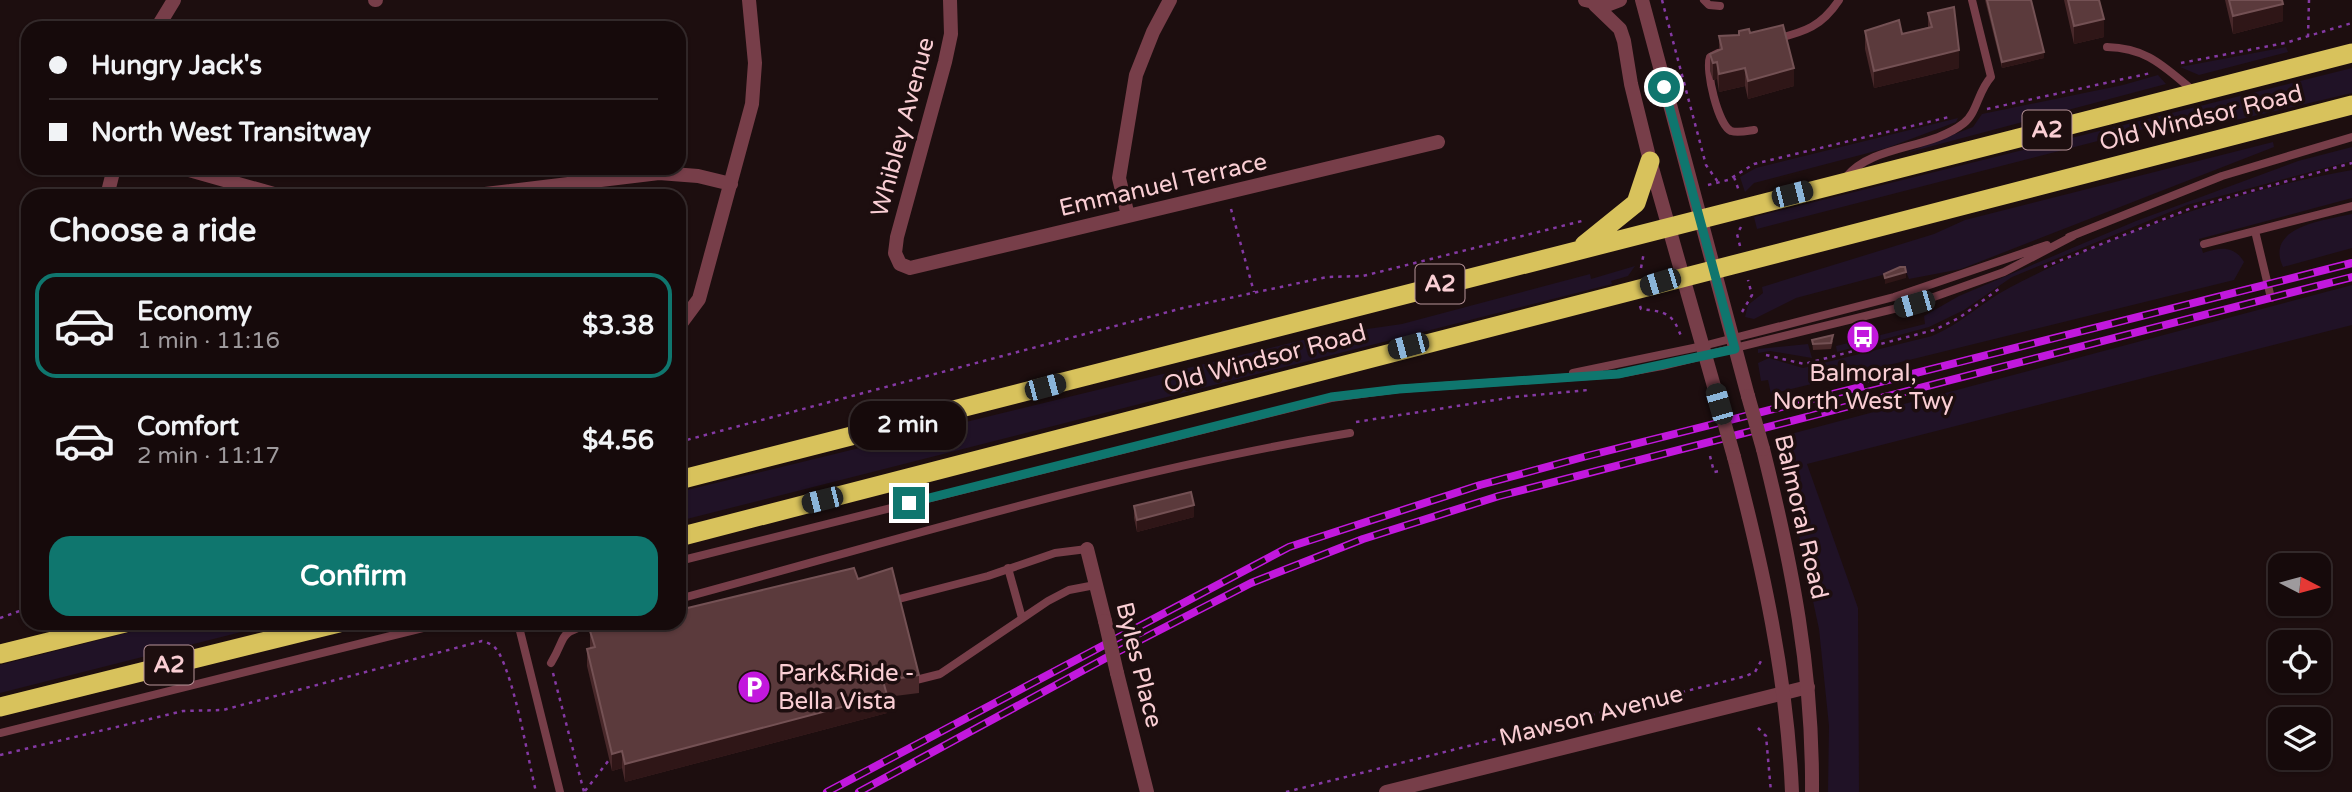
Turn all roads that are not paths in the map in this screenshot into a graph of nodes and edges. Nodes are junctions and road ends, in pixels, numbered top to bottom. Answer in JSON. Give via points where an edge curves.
{"nodes":[{"id":1,"x":174,"y":0,"type":"edge"},
{"id":2,"x":750,"y":0,"type":"edge"},
{"id":3,"x":950,"y":0,"type":"edge"},
{"id":4,"x":1170,"y":0,"type":"edge"},
{"id":5,"x":1620,"y":0,"type":"edge"},
{"id":6,"x":1643,"y":0,"type":"edge"},
{"id":7,"x":1704,"y":0,"type":"edge"},
{"id":8,"x":1839,"y":0,"type":"edge"},
{"id":9,"x":1972,"y":0,"type":"edge"},
{"id":10,"x":1590,"y":2,"type":"edge"},
{"id":11,"x":1718,"y":3,"type":"edge"},
{"id":12,"x":161,"y":21,"type":"edge"},
{"id":13,"x":1767,"y":41,"type":"edge"},
{"id":14,"x":2107,"y":47,"type":"dead end"},
{"id":15,"x":1728,"y":51,"type":"edge"},
{"id":16,"x":2352,"y":53,"type":"edge"},
{"id":17,"x":2197,"y":93,"type":"junction"},
{"id":18,"x":2352,"y":105,"type":"edge"},
{"id":19,"x":1754,"y":130,"type":"dead end"},
{"id":20,"x":2352,"y":137,"type":"edge"},
{"id":21,"x":1438,"y":142,"type":"dead end"},
{"id":22,"x":1650,"y":161,"type":"junction"},
{"id":23,"x":207,"y":175,"type":"edge"},
{"id":24,"x":642,"y":175,"type":"edge"},
{"id":25,"x":685,"y":175,"type":"edge"},
{"id":26,"x":1842,"y":182,"type":"junction"},
{"id":27,"x":731,"y":184,"type":"junction"},
{"id":28,"x":256,"y":189,"type":"edge"},
{"id":29,"x":526,"y":189,"type":"edge"},
{"id":30,"x":2352,"y":206,"type":"edge"},
{"id":31,"x":1128,"y":216,"type":"junction"},
{"id":32,"x":1699,"y":218,"type":"junction"},
{"id":33,"x":1670,"y":226,"type":"junction"},
{"id":34,"x":2255,"y":231,"type":"junction"},
{"id":35,"x":2074,"y":236,"type":"junction"},
{"id":36,"x":2204,"y":244,"type":"dead end"},
{"id":37,"x":1580,"y":248,"type":"junction"},
{"id":38,"x":900,"y":264,"type":"joint"},
{"id":39,"x":1713,"y":269,"type":"junction"},
{"id":40,"x":1683,"y":275,"type":"junction"},
{"id":41,"x":2271,"y":298,"type":"dead end"},
{"id":42,"x":686,"y":317,"type":"edge"},
{"id":43,"x":1734,"y":344,"type":"junction"},
{"id":44,"x":1704,"y":351,"type":"junction"},
{"id":45,"x":1350,"y":433,"type":"dead end"},
{"id":46,"x":686,"y":478,"type":"edge"},
{"id":47,"x":686,"y":535,"type":"edge"},
{"id":48,"x":1087,"y":549,"type":"joint"},
{"id":49,"x":686,"y":559,"type":"edge"},
{"id":50,"x":1008,"y":568,"type":"junction"},
{"id":51,"x":1095,"y":585,"type":"junction"},
{"id":52,"x":686,"y":596,"type":"edge"},
{"id":53,"x":895,"y":600,"type":"edge"},
{"id":54,"x":1022,"y":618,"type":"junction"},
{"id":55,"x":97,"y":630,"type":"edge"},
{"id":56,"x":311,"y":630,"type":"edge"},
{"id":57,"x":415,"y":630,"type":"edge"},
{"id":58,"x":520,"y":630,"type":"edge"},
{"id":59,"x":568,"y":630,"type":"edge"},
{"id":60,"x":0,"y":654,"type":"edge"},
{"id":61,"x":551,"y":663,"type":"road end"},
{"id":62,"x":916,"y":680,"type":"edge"},
{"id":63,"x":1808,"y":687,"type":"junction"},
{"id":64,"x":1783,"y":692,"type":"junction"},
{"id":65,"x":0,"y":707,"type":"edge"},
{"id":66,"x":0,"y":733,"type":"edge"},
{"id":67,"x":560,"y":792,"type":"edge"},
{"id":68,"x":1147,"y":792,"type":"edge"},
{"id":69,"x":1386,"y":792,"type":"edge"},
{"id":70,"x":1792,"y":792,"type":"edge"},
{"id":71,"x":1812,"y":792,"type":"edge"}],
"edges":[{"from":1,"to":12,"type":"street"},
{"from":2,"to":27,"type":"street","via":[[754,84]]},
{"from":3,"to":38,"type":"street","name":"Whibley Avenue","via":[[951,34],[945,62],[897,237],[895,253]]},
{"from":4,"to":31,"type":"street","via":[[1136,75],[1119,178]]},
{"from":5,"to":10,"type":"street","via":[[1607,5]]},
{"from":6,"to":32,"type":"street","name":"Balmoral Road"},
{"from":7,"to":11,"type":"lane","via":[[1709,5]]},
{"from":8,"to":13,"type":"lane","via":[[1818,26]]},
{"from":9,"to":26,"type":"lane","via":[[1991,76],[1973,111],[1953,130],[1863,162]]},
{"from":10,"to":22,"type":"street","name":"Balmoral Road","via":[[1620,29]]},
{"from":14,"to":17,"type":"lane","via":[[2131,48],[2149,55]]},
{"from":15,"to":19,"type":"lane","via":[[1708,61],[1720,117],[1731,131]]},
{"from":16,"to":17,"type":"highway","name":"Old Windsor Road","number":"A2"},
{"from":17,"to":26,"type":"highway","name":"Old Windsor Road","number":"A2"},
{"from":18,"to":39,"type":"highway","name":"Old Windsor Road","number":"A2"},
{"from":20,"to":35,"type":"lane","via":[[2222,176]]},
{"from":21,"to":31,"type":"street","name":"Emmanuel Terrace"},
{"from":22,"to":33,"type":"street","name":"Balmoral Road"},
{"from":22,"to":37,"type":"highway","via":[[1636,203]]},
{"from":23,"to":28,"type":"street"},
{"from":24,"to":29,"type":"street"},
{"from":25,"to":27,"type":"street"},
{"from":26,"to":32,"type":"highway","name":"Old Windsor Road","number":"A2"},
{"from":27,"to":42,"type":"street","via":[[699,299]]},
{"from":30,"to":34,"type":"lane"},
{"from":31,"to":38,"type":"street","name":"Emmanuel Terrace","via":[[922,266]]},
{"from":32,"to":33,"type":"highway","name":"Old Windsor Road","number":"A2"},
{"from":32,"to":39,"type":"street","name":"Balmoral Road"},
{"from":33,"to":37,"type":"highway","name":"Old Windsor Road","number":"A2"},
{"from":33,"to":40,"type":"street","name":"Balmoral Road"},
{"from":34,"to":36,"type":"lane"},
{"from":34,"to":41,"type":"lane"},
{"from":35,"to":43,"type":"lane","via":[[1894,297]]},
{"from":35,"to":43,"type":"lane","via":[[2004,272],[1950,292],[1877,315]]},
{"from":37,"to":46,"type":"highway","name":"Old Windsor Road","number":"A2"},
{"from":39,"to":40,"type":"highway","name":"Old Windsor Road","number":"A2"},
{"from":39,"to":43,"type":"street","name":"Balmoral Road"},
{"from":40,"to":44,"type":"street","name":"Balmoral Road"},
{"from":40,"to":47,"type":"highway","name":"Old Windsor Road","number":"A2"},
{"from":43,"to":44,"type":"lane"},
{"from":43,"to":63,"type":"street","name":"Balmoral Road","bridge":true,"via":[[1801,618]]},
{"from":44,"to":49,"type":"lane","via":[[1618,374],[1331,397]]},
{"from":44,"to":64,"type":"street","name":"Balmoral Road","bridge":true,"via":[[1762,564]]},
{"from":45,"to":52,"type":"lane","via":[[1267,446],[1084,490]]},
{"from":48,"to":50,"type":"lane","via":[[1055,553]]},
{"from":48,"to":51,"type":"street","name":"Byles Place"},
{"from":50,"to":53,"type":"lane"},
{"from":50,"to":54,"type":"lane"},
{"from":51,"to":54,"type":"lane","via":[[1069,590]]},
{"from":51,"to":68,"type":"street","name":"Byles Place","bridge":true},
{"from":54,"to":62,"type":"lane","via":[[940,674]]},
{"from":55,"to":60,"type":"highway","number":"A2"},
{"from":56,"to":65,"type":"highway","number":"A2"},
{"from":57,"to":66,"type":"lane"},
{"from":58,"to":67,"type":"lane"},
{"from":59,"to":61,"type":"lane"},
{"from":63,"to":64,"type":"street","name":"Mawson Avenue"},
{"from":63,"to":71,"type":"street","name":"Balmoral Road"},
{"from":64,"to":69,"type":"street","name":"Mawson Avenue"},
{"from":64,"to":70,"type":"street","name":"Balmoral Road"}]}
